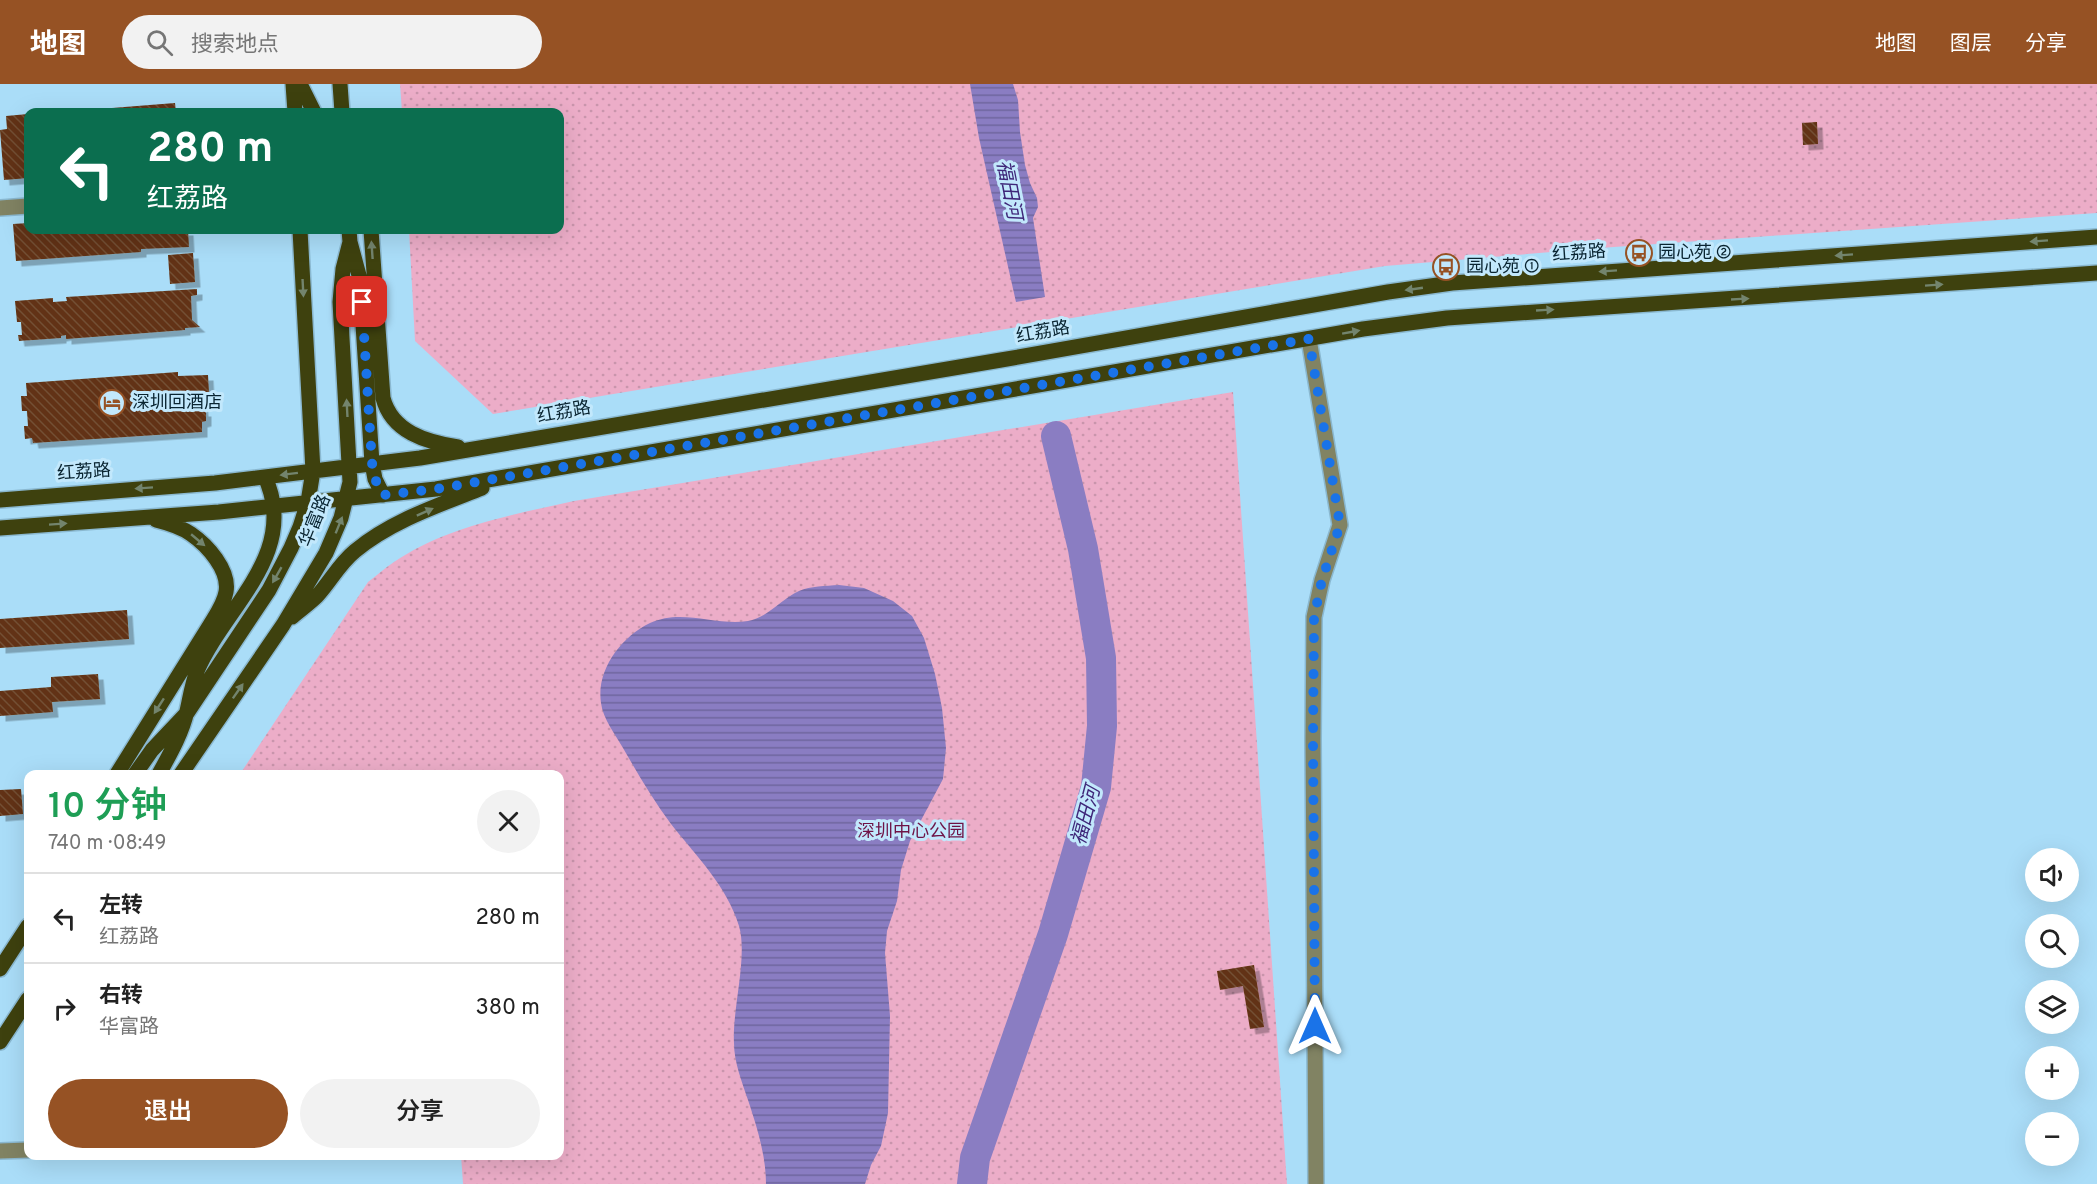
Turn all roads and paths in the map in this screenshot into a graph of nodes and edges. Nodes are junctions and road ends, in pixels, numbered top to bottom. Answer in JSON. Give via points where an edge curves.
{"nodes":[{"id":1,"x":293,"y":84,"type":"edge"},
{"id":2,"x":300,"y":84,"type":"edge"},
{"id":3,"x":340,"y":84,"type":"edge"},
{"id":4,"x":295,"y":108,"type":"edge"},
{"id":5,"x":312,"y":108,"type":"edge"},
{"id":6,"x":342,"y":108,"type":"edge"},
{"id":7,"x":24,"y":206,"type":"edge"},
{"id":8,"x":0,"y":208,"type":"edge"},
{"id":9,"x":300,"y":234,"type":"edge"},
{"id":10,"x":347,"y":234,"type":"edge"},
{"id":11,"x":371,"y":234,"type":"edge"},
{"id":12,"x":2097,"y":237,"type":"edge"},
{"id":13,"x":2097,"y":273,"type":"edge"},
{"id":14,"x":1309,"y":339,"type":"junction"},
{"id":15,"x":472,"y":448,"type":"junction"},
{"id":16,"x":372,"y":463,"type":"junction"},
{"id":17,"x":350,"y":466,"type":"junction"},
{"id":18,"x":313,"y":471,"type":"junction"},
{"id":19,"x":511,"y":476,"type":"junction"},
{"id":20,"x":265,"y":477,"type":"junction"},
{"id":21,"x":383,"y":495,"type":"junction"},
{"id":22,"x":347,"y":498,"type":"junction"},
{"id":23,"x":0,"y":500,"type":"edge"},
{"id":24,"x":309,"y":502,"type":"junction"},
{"id":25,"x":275,"y":506,"type":"junction"},
{"id":26,"x":145,"y":517,"type":"junction"},
{"id":27,"x":0,"y":528,"type":"edge"},
{"id":28,"x":283,"y":625,"type":"junction"},
{"id":29,"x":187,"y":713,"type":"junction"},
{"id":30,"x":119,"y":770,"type":"edge"},
{"id":31,"x":138,"y":770,"type":"edge"},
{"id":32,"x":161,"y":770,"type":"edge"},
{"id":33,"x":184,"y":770,"type":"edge"},
{"id":34,"x":24,"y":932,"type":"edge"},
{"id":35,"x":0,"y":969,"type":"edge"},
{"id":36,"x":24,"y":1005,"type":"edge"},
{"id":37,"x":0,"y":1042,"type":"edge"},
{"id":38,"x":24,"y":1150,"type":"edge"},
{"id":39,"x":0,"y":1151,"type":"edge"},
{"id":40,"x":1316,"y":1184,"type":"edge"}],
"edges":[{"from":1,"to":4,"type":"main road"},
{"from":2,"to":5,"type":"main road"},
{"from":3,"to":6,"type":"main road"},
{"from":7,"to":8,"type":"street"},
{"from":9,"to":18,"type":"main road","name":"华富路","one_way":true},
{"from":10,"to":16,"type":"main road","name":"华富路","via":[[360,279]]},
{"from":17,"to":10,"type":"main road","name":"华富路","one_way":true,"via":[[340,302]]},
{"from":15,"to":11,"type":"main road","one_way":true,"via":[[415,436],[401,428],[385,407]]},
{"from":12,"to":15,"type":"main road","name":"红荔路","one_way":true,"via":[[1452,283]]},
{"from":14,"to":13,"type":"main road","one_way":true,"via":[[1474,315]]},
{"from":14,"to":19,"type":"main road"},
{"from":14,"to":40,"type":"street","via":[[1340,525],[1314,617]]},
{"from":15,"to":16,"type":"main road","name":"红荔路"},
{"from":16,"to":17,"type":"main road","name":"红荔路"},
{"from":16,"to":21,"type":"main road","name":"华富路"},
{"from":17,"to":18,"type":"main road","name":"红荔路"},
{"from":17,"to":22,"type":"main road","name":"华富路"},
{"from":18,"to":20,"type":"main road","name":"红荔路","one_way":true},
{"from":18,"to":24,"type":"main road","name":"华富路"},
{"from":19,"to":21,"type":"main road"},
{"from":28,"to":19,"type":"main road","one_way":true,"via":[[317,596],[354,551],[378,534]]},
{"from":20,"to":23,"type":"main road","name":"红荔路","one_way":true},
{"from":20,"to":25,"type":"main road","name":"华富路"},
{"from":21,"to":22,"type":"main road"},
{"from":22,"to":24,"type":"main road"},
{"from":28,"to":22,"type":"main road","name":"华富路","one_way":true,"via":[[330,545]]},
{"from":24,"to":25,"type":"main road"},
{"from":24,"to":29,"type":"main road","name":"华富路","one_way":true,"via":[[281,569]]},
{"from":25,"to":26,"type":"main road"},
{"from":25,"to":29,"type":"main road","name":"华富路","via":[[267,555],[202,660]]},
{"from":27,"to":26,"type":"main road","one_way":true},
{"from":26,"to":30,"type":"main road","one_way":true,"via":[[170,524],[206,547],[226,579],[227,590],[210,625]]},
{"from":33,"to":28,"type":"main road","name":"华富路","one_way":true},
{"from":29,"to":31,"type":"main road","name":"华富路","via":[[158,742]]},
{"from":29,"to":32,"type":"main road","name":"华富路"},
{"from":34,"to":35,"type":"main road"},
{"from":36,"to":37,"type":"main road"},
{"from":38,"to":39,"type":"street"}]}
